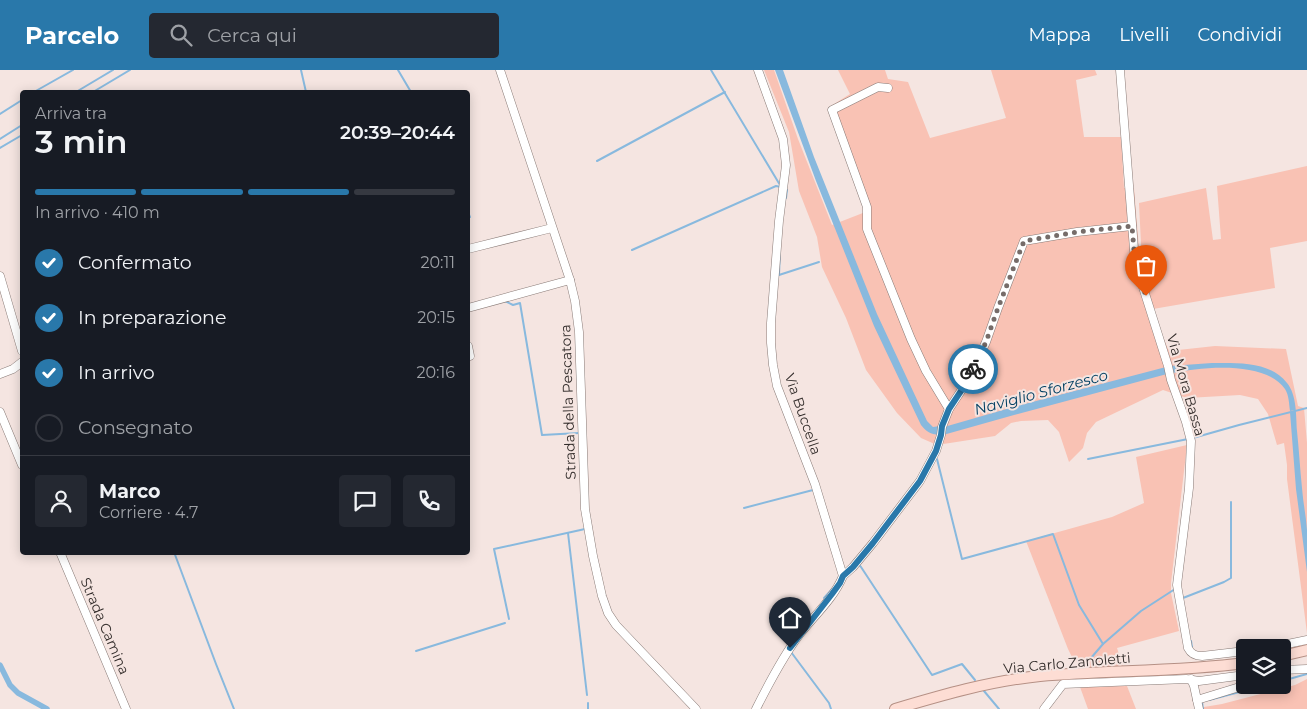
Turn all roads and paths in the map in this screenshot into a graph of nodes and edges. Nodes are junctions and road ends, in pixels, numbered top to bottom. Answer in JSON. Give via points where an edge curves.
{"nodes":[{"id":1,"x":500,"y":70,"type":"edge"},
{"id":2,"x":758,"y":70,"type":"edge"},
{"id":3,"x":1120,"y":70,"type":"edge"},
{"id":4,"x":888,"y":88,"type":"dead end"},
{"id":5,"x":1132,"y":226,"type":"junction"},
{"id":6,"x":552,"y":228,"type":"junction"},
{"id":7,"x":470,"y":248,"type":"edge"},
{"id":8,"x":0,"y":276,"type":"edge"},
{"id":9,"x":570,"y":280,"type":"junction"},
{"id":10,"x":470,"y":307,"type":"edge"},
{"id":11,"x":20,"y":344,"type":"edge"},
{"id":12,"x":20,"y":364,"type":"edge"},
{"id":13,"x":0,"y":374,"type":"edge"},
{"id":14,"x":949,"y":409,"type":"junction"},
{"id":15,"x":0,"y":412,"type":"edge"},
{"id":16,"x":20,"y":460,"type":"edge"},
{"id":17,"x":61,"y":555,"type":"edge"},
{"id":18,"x":843,"y":576,"type":"junction"},
{"id":19,"x":1307,"y":640,"type":"edge"},
{"id":20,"x":1291,"y":643,"type":"edge"},
{"id":21,"x":1307,"y":650,"type":"edge"},
{"id":22,"x":1236,"y":653,"type":"edge"},
{"id":23,"x":1291,"y":654,"type":"edge"},
{"id":24,"x":1236,"y":664,"type":"edge"},
{"id":25,"x":1236,"y":676,"type":"edge"},
{"id":26,"x":1191,"y":679,"type":"junction"},
{"id":27,"x":1236,"y":688,"type":"edge"},
{"id":28,"x":1197,"y":700,"type":"junction"},
{"id":29,"x":126,"y":709,"type":"edge"},
{"id":30,"x":696,"y":709,"type":"edge"},
{"id":31,"x":756,"y":709,"type":"edge"},
{"id":32,"x":895,"y":709,"type":"edge"},
{"id":33,"x":1044,"y":709,"type":"edge"},
{"id":34,"x":1199,"y":709,"type":"edge"}],
"edges":[{"from":1,"to":6,"type":"street","name":"Strada della Pescatora"},
{"from":2,"to":18,"type":"street","name":"Via Buccella","via":[[783,139],[786,165],[771,323],[773,365],[777,386],[815,484]]},
{"from":3,"to":5,"type":"street","name":"Via Mora Bassa"},
{"from":4,"to":14,"type":"street","via":[[878,87],[832,110],[867,207],[867,229],[911,339]]},
{"from":5,"to":14,"type":"street","via":[[1024,241],[986,342],[967,382]]},
{"from":5,"to":22,"type":"street","name":"Via Mora Bassa","via":[[1135,262],[1190,438],[1189,488],[1178,588],[1188,648],[1195,655],[1202,656]]},
{"from":6,"to":7,"type":"street"},
{"from":6,"to":9,"type":"street","name":"Strada della Pescatora"},
{"from":8,"to":11,"type":"street"},
{"from":9,"to":10,"type":"street"},
{"from":9,"to":30,"type":"street","name":"Strada della Pescatora","via":[[579,332],[585,509],[602,596],[616,625]]},
{"from":12,"to":13,"type":"street"},
{"from":14,"to":18,"type":"street","via":[[936,451],[920,481]]},
{"from":15,"to":16,"type":"street"},
{"from":17,"to":29,"type":"street","name":"Strada Camina"},
{"from":18,"to":31,"type":"street","via":[[781,661]]},
{"from":19,"to":20,"type":"street"},
{"from":21,"to":23,"type":"main road"},
{"from":24,"to":32,"type":"main road","name":"Via Carlo Zanoletti","via":[[1039,676],[965,689]]},
{"from":25,"to":26,"type":"street"},
{"from":26,"to":28,"type":"street"},
{"from":26,"to":33,"type":"street","via":[[1063,684]]},
{"from":27,"to":28,"type":"street"},
{"from":28,"to":34,"type":"street"}]}
